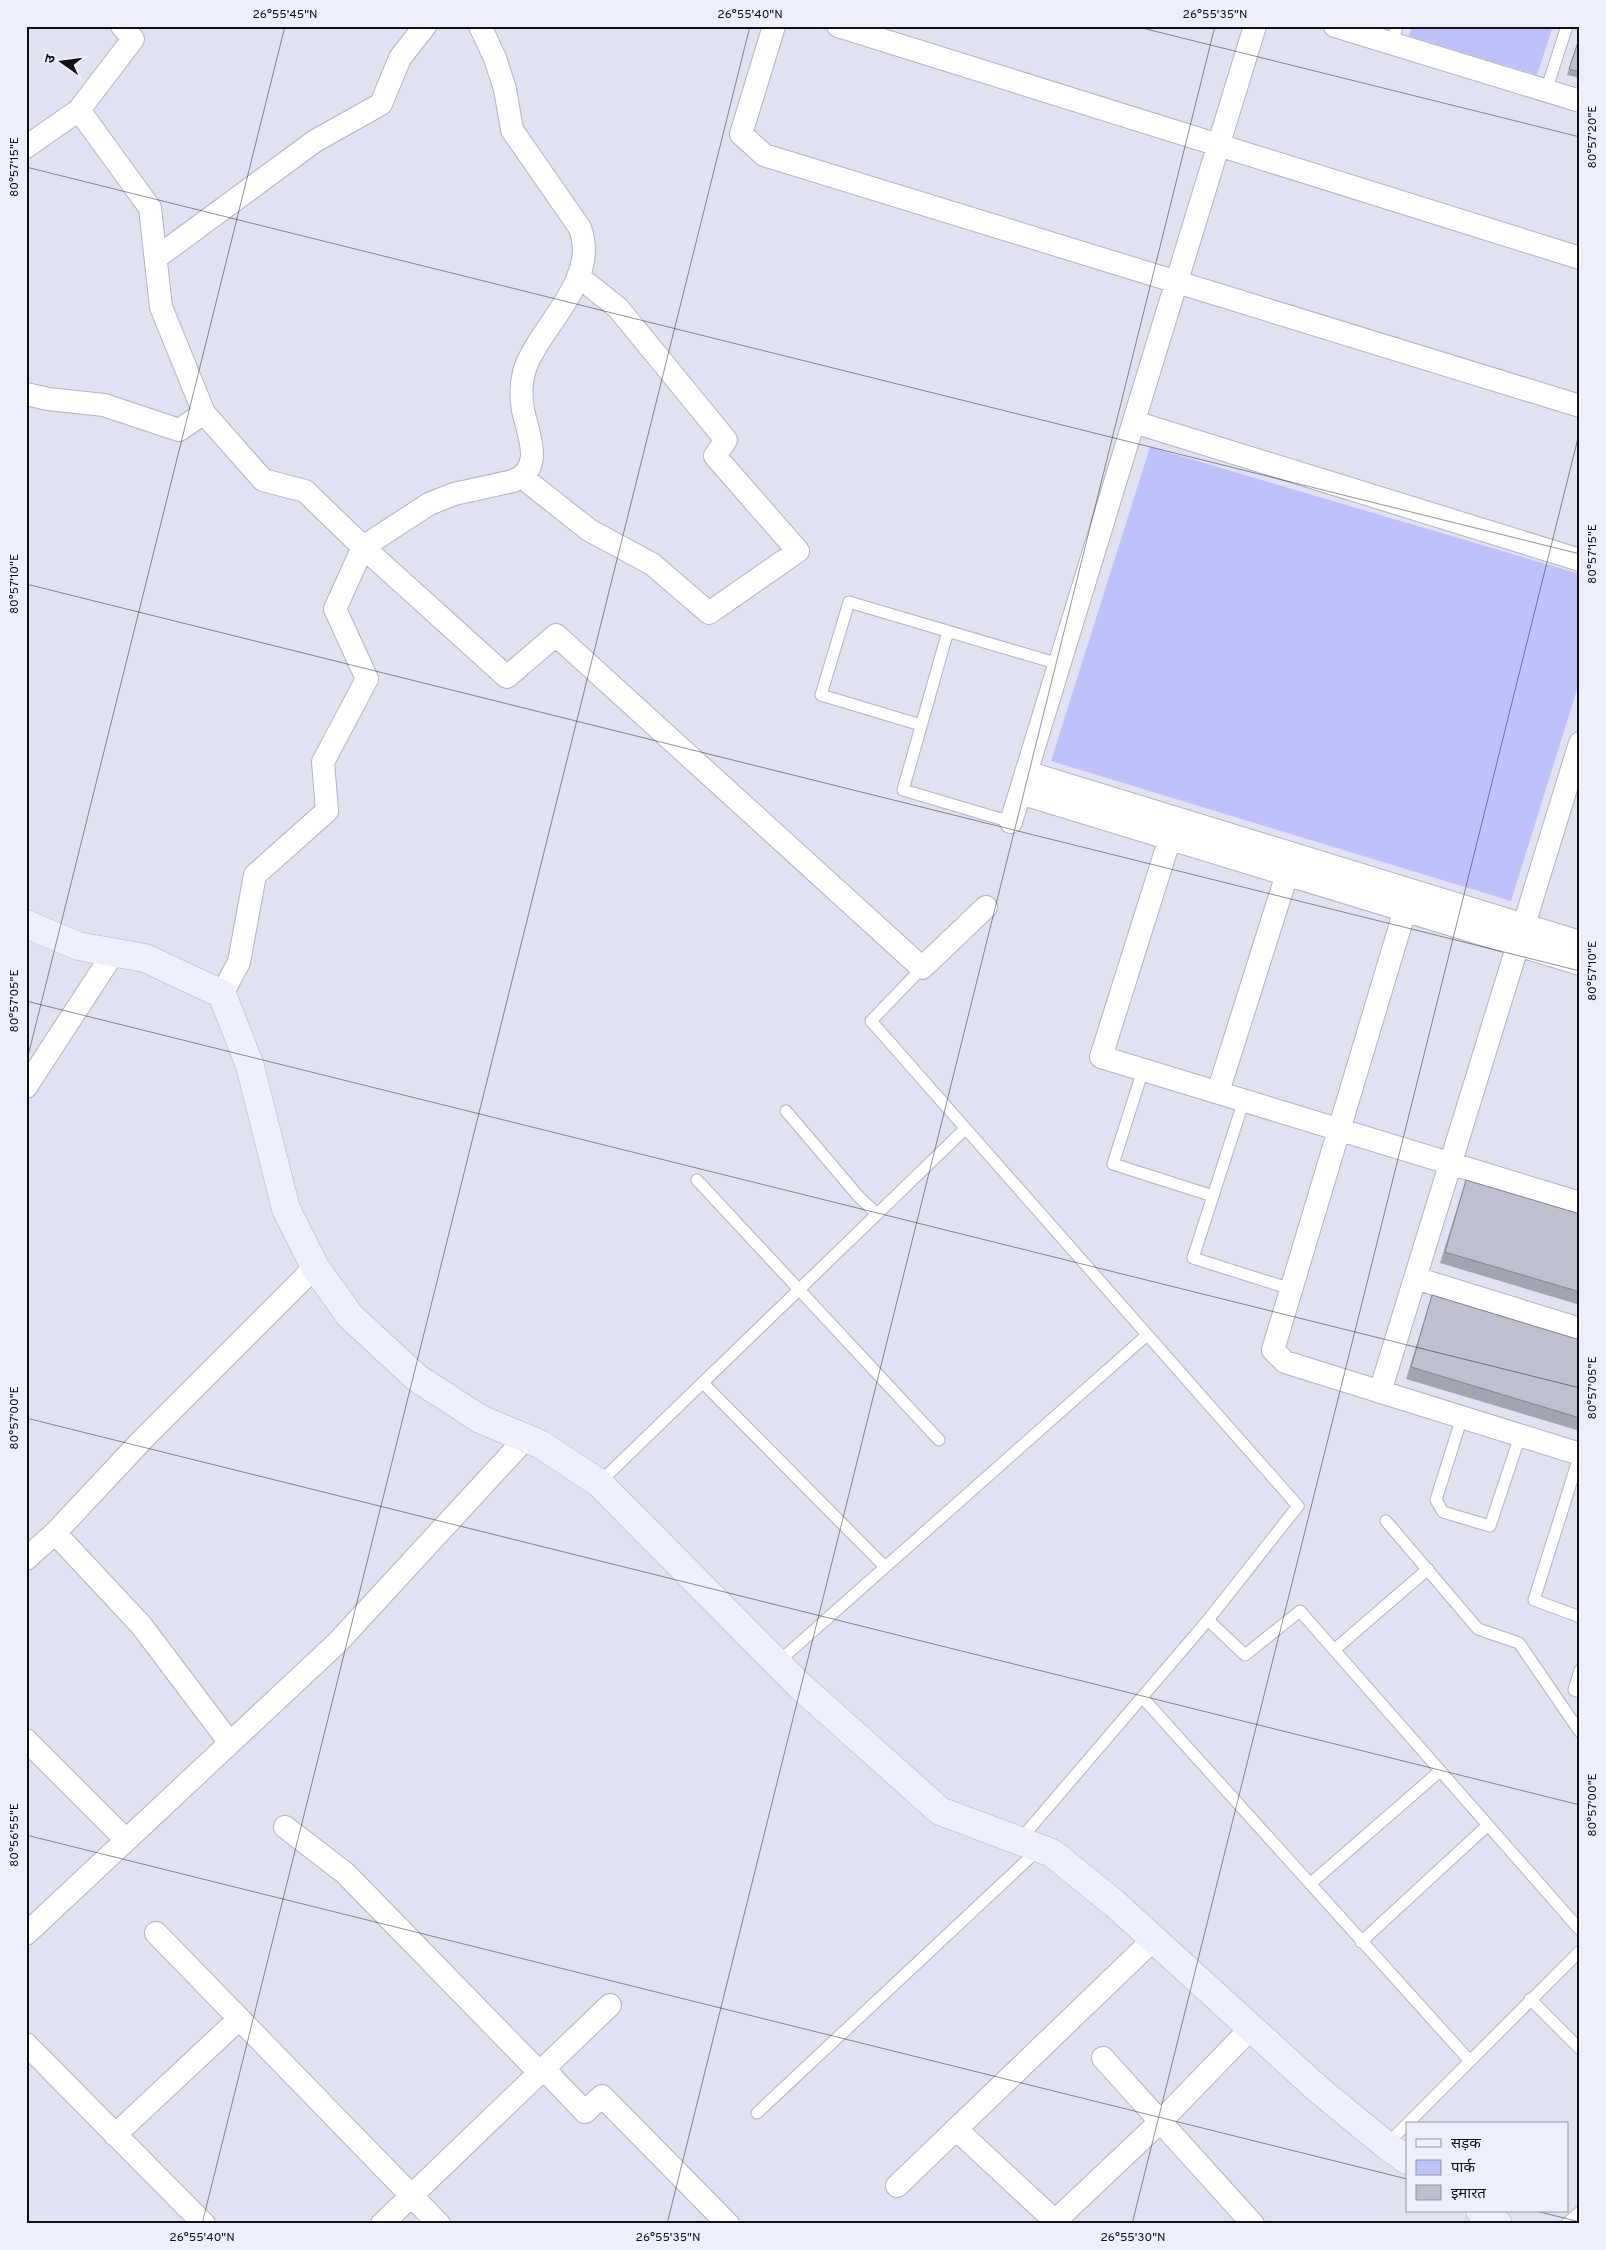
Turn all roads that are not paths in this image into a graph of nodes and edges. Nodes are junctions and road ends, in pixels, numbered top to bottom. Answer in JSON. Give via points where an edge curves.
{"nodes":[{"id":1,"x":424,"y":26,"type":"edge"},
{"id":2,"x":480,"y":26,"type":"edge"},
{"id":3,"x":774,"y":26,"type":"edge"},
{"id":4,"x":838,"y":26,"type":"edge"},
{"id":5,"x":1255,"y":26,"type":"edge"},
{"id":6,"x":1336,"y":26,"type":"edge"},
{"id":7,"x":1567,"y":26,"type":"edge"},
{"id":8,"x":134,"y":31,"type":"edge"},
{"id":9,"x":1394,"y":35,"type":"edge"},
{"id":10,"x":1546,"y":91,"type":"junction"},
{"id":11,"x":1580,"y":101,"type":"edge"},
{"id":12,"x":79,"y":110,"type":"junction"},
{"id":13,"x":1218,"y":145,"type":"junction"},
{"id":14,"x":26,"y":147,"type":"edge"},
{"id":15,"x":156,"y":258,"type":"junction"},
{"id":16,"x":1580,"y":258,"type":"edge"},
{"id":17,"x":578,"y":276,"type":"junction"},
{"id":18,"x":1177,"y":282,"type":"junction"},
{"id":19,"x":26,"y":394,"type":"edge"},
{"id":20,"x":1580,"y":406,"type":"edge"},
{"id":21,"x":204,"y":413,"type":"junction"},
{"id":22,"x":1134,"y":422,"type":"junction"},
{"id":23,"x":522,"y":478,"type":"junction"},
{"id":24,"x":363,"y":547,"type":"junction"},
{"id":25,"x":1580,"y":560,"type":"edge"},
{"id":26,"x":948,"y":631,"type":"junction"},
{"id":27,"x":1059,"y":664,"type":"junction"},
{"id":28,"x":921,"y":725,"type":"junction"},
{"id":29,"x":1580,"y":743,"type":"edge"},
{"id":30,"x":1026,"y":772,"type":"junction"},
{"id":31,"x":1020,"y":793,"type":"junction"},
{"id":32,"x":1571,"y":803,"type":"edge"},
{"id":33,"x":1011,"y":822,"type":"joint"},
{"id":34,"x":1170,"y":838,"type":"junction"},
{"id":35,"x":1287,"y":874,"type":"junction"},
{"id":36,"x":986,"y":907,"type":"dead end"},
{"id":37,"x":1405,"y":910,"type":"junction"},
{"id":38,"x":26,"y":924,"type":"edge"},
{"id":39,"x":1521,"y":935,"type":"junction"},
{"id":40,"x":1580,"y":942,"type":"edge"},
{"id":41,"x":114,"y":952,"type":"junction"},
{"id":42,"x":1580,"y":964,"type":"edge"},
{"id":43,"x":922,"y":968,"type":"junction"},
{"id":44,"x":222,"y":994,"type":"junction"},
{"id":45,"x":1143,"y":1070,"type":"junction"},
{"id":46,"x":26,"y":1087,"type":"edge"},
{"id":47,"x":1218,"y":1092,"type":"junction"},
{"id":48,"x":1244,"y":1100,"type":"junction"},
{"id":49,"x":786,"y":1111,"type":"dead end"},
{"id":50,"x":965,"y":1129,"type":"junction"},
{"id":51,"x":1339,"y":1129,"type":"junction"},
{"id":52,"x":1450,"y":1163,"type":"junction"},
{"id":53,"x":697,"y":1180,"type":"dead end"},
{"id":54,"x":1213,"y":1196,"type":"junction"},
{"id":55,"x":1580,"y":1203,"type":"edge"},
{"id":56,"x":877,"y":1214,"type":"junction"},
{"id":57,"x":315,"y":1267,"type":"junction"},
{"id":58,"x":1415,"y":1278,"type":"junction"},
{"id":59,"x":799,"y":1290,"type":"junction"},
{"id":60,"x":1291,"y":1290,"type":"junction"},
{"id":61,"x":1580,"y":1328,"type":"edge"},
{"id":62,"x":1147,"y":1335,"type":"junction"},
{"id":63,"x":703,"y":1383,"type":"junction"},
{"id":64,"x":1380,"y":1392,"type":"junction"},
{"id":65,"x":1462,"y":1417,"type":"junction"},
{"id":66,"x":1520,"y":1436,"type":"junction"},
{"id":67,"x":526,"y":1438,"type":"junction"},
{"id":68,"x":939,"y":1440,"type":"dead end"},
{"id":69,"x":1580,"y":1454,"type":"edge"},
{"id":70,"x":599,"y":1484,"type":"junction"},
{"id":71,"x":1386,"y":1521,"type":"dead end"},
{"id":72,"x":55,"y":1533,"type":"junction"},
{"id":73,"x":26,"y":1559,"type":"edge"},
{"id":74,"x":885,"y":1567,"type":"junction"},
{"id":75,"x":1428,"y":1569,"type":"junction"},
{"id":76,"x":1580,"y":1617,"type":"edge"},
{"id":77,"x":1208,"y":1620,"type":"junction"},
{"id":78,"x":1334,"y":1650,"type":"junction"},
{"id":79,"x":777,"y":1663,"type":"junction"},
{"id":80,"x":1580,"y":1670,"type":"edge"},
{"id":81,"x":1580,"y":1692,"type":"edge"},
{"id":82,"x":1142,"y":1697,"type":"junction"},
{"id":83,"x":1580,"y":1732,"type":"edge"},
{"id":84,"x":26,"y":1740,"type":"edge"},
{"id":85,"x":230,"y":1743,"type":"junction"},
{"id":86,"x":1440,"y":1771,"type":"junction"},
{"id":87,"x":1488,"y":1825,"type":"junction"},
{"id":88,"x":284,"y":1827,"type":"dead end"},
{"id":89,"x":126,"y":1840,"type":"junction"},
{"id":90,"x":1029,"y":1845,"type":"junction"},
{"id":91,"x":1310,"y":1884,"type":"junction"},
{"id":92,"x":1580,"y":1930,"type":"edge"},
{"id":93,"x":26,"y":1934,"type":"edge"},
{"id":94,"x":156,"y":1934,"type":"dead end"},
{"id":95,"x":1154,"y":1939,"type":"junction"},
{"id":96,"x":1362,"y":1942,"type":"junction"},
{"id":97,"x":1580,"y":1950,"type":"edge"},
{"id":98,"x":1530,"y":1999,"type":"junction"},
{"id":99,"x":610,"y":2005,"type":"dead end"},
{"id":100,"x":239,"y":2019,"type":"junction"},
{"id":101,"x":1252,"y":2028,"type":"junction"},
{"id":102,"x":26,"y":2044,"type":"edge"},
{"id":103,"x":1580,"y":2049,"type":"edge"},
{"id":104,"x":1104,"y":2058,"type":"dead end"},
{"id":105,"x":1469,"y":2060,"type":"junction"},
{"id":106,"x":541,"y":2070,"type":"junction"},
{"id":107,"x":757,"y":2113,"type":"dead end"},
{"id":108,"x":1161,"y":2121,"type":"junction"},
{"id":109,"x":1420,"y":2122,"type":"edge"},
{"id":110,"x":956,"y":2129,"type":"junction"},
{"id":111,"x":115,"y":2135,"type":"junction"},
{"id":112,"x":1406,"y":2140,"type":"edge"},
{"id":113,"x":1396,"y":2153,"type":"edge"},
{"id":114,"x":898,"y":2186,"type":"dead end"},
{"id":115,"x":412,"y":2196,"type":"junction"},
{"id":116,"x":1481,"y":2212,"type":"edge"},
{"id":117,"x":1580,"y":2212,"type":"edge"},
{"id":118,"x":1054,"y":2222,"type":"edge"},
{"id":119,"x":1250,"y":2223,"type":"edge"},
{"id":120,"x":204,"y":2224,"type":"edge"},
{"id":121,"x":382,"y":2224,"type":"edge"},
{"id":122,"x":439,"y":2224,"type":"edge"},
{"id":123,"x":728,"y":2224,"type":"edge"},
{"id":124,"x":1498,"y":2224,"type":"edge"},
{"id":125,"x":1567,"y":2224,"type":"edge"}],
"edges":[{"from":1,"to":15,"type":"street","via":[[400,58],[380,104],[315,141]]},
{"from":2,"to":17,"type":"street","via":[[495,58],[512,130],[585,240]]},
{"from":3,"to":18,"type":"street","via":[[741,134],[764,155]]},
{"from":4,"to":13,"type":"street"},
{"from":5,"to":13,"type":"street"},
{"from":6,"to":9,"type":"street"},
{"from":7,"to":10,"type":"lane"},
{"from":8,"to":12,"type":"street"},
{"from":9,"to":10,"type":"street"},
{"from":10,"to":11,"type":"street"},
{"from":12,"to":14,"type":"street"},
{"from":12,"to":15,"type":"street","via":[[150,208]]},
{"from":13,"to":16,"type":"street"},
{"from":13,"to":18,"type":"street"},
{"from":15,"to":21,"type":"street","via":[[161,307]]},
{"from":17,"to":23,"type":"street","via":[[557,318],[535,348],[524,373],[523,408],[534,454]]},
{"from":17,"to":23,"type":"street","via":[[618,308],[726,440],[715,456],[798,551],[709,613],[652,564],[589,530]]},
{"from":18,"to":20,"type":"street"},
{"from":18,"to":22,"type":"street"},
{"from":19,"to":21,"type":"street","via":[[104,405],[179,430]]},
{"from":21,"to":24,"type":"street","via":[[264,480],[305,491]]},
{"from":22,"to":25,"type":"street"},
{"from":22,"to":27,"type":"street"},
{"from":23,"to":24,"type":"street","via":[[454,494],[428,504]]},
{"from":24,"to":43,"type":"street","via":[[507,677],[556,635]]},
{"from":24,"to":44,"type":"street","via":[[335,609],[367,679],[323,762],[327,811],[255,875],[240,962]]},
{"from":26,"to":27,"type":"lane"},
{"from":26,"to":28,"type":"lane"},
{"from":26,"to":28,"type":"lane","via":[[849,602],[821,695]]},
{"from":27,"to":30,"type":"street"},
{"from":28,"to":33,"type":"lane","via":[[903,790]]},
{"from":29,"to":32,"type":"street"},
{"from":30,"to":31,"type":"street"},
{"from":30,"to":39,"type":"street"},
{"from":31,"to":33,"type":"street"},
{"from":31,"to":34,"type":"street"},
{"from":32,"to":39,"type":"street"},
{"from":34,"to":35,"type":"street"},
{"from":34,"to":45,"type":"street","via":[[1101,1057]]},
{"from":35,"to":37,"type":"street"},
{"from":35,"to":47,"type":"street"},
{"from":36,"to":43,"type":"street"},
{"from":37,"to":39,"type":"street"},
{"from":37,"to":51,"type":"street"},
{"from":38,"to":41,"type":"street","via":[[78,946]]},
{"from":39,"to":40,"type":"street"},
{"from":39,"to":42,"type":"street"},
{"from":39,"to":52,"type":"street"},
{"from":41,"to":44,"type":"street","via":[[145,958]]},
{"from":41,"to":46,"type":"street"},
{"from":43,"to":50,"type":"lane","via":[[871,1022]]},
{"from":44,"to":57,"type":"street","via":[[250,1066],[286,1209]]},
{"from":45,"to":47,"type":"street"},
{"from":45,"to":54,"type":"lane","via":[[1113,1164]]},
{"from":47,"to":48,"type":"street"},
{"from":48,"to":51,"type":"street"},
{"from":48,"to":54,"type":"lane"},
{"from":49,"to":56,"type":"lane"},
{"from":50,"to":56,"type":"lane"},
{"from":50,"to":62,"type":"lane"},
{"from":51,"to":52,"type":"street"},
{"from":51,"to":60,"type":"street"},
{"from":52,"to":55,"type":"street"},
{"from":52,"to":58,"type":"street"},
{"from":53,"to":59,"type":"lane"},
{"from":54,"to":60,"type":"lane","via":[[1193,1258]]},
{"from":56,"to":59,"type":"lane"},
{"from":57,"to":67,"type":"street","via":[[350,1316],[417,1378],[480,1419]]},
{"from":57,"to":72,"type":"street","via":[[144,1438]]},
{"from":58,"to":61,"type":"street"},
{"from":58,"to":64,"type":"street"},
{"from":59,"to":63,"type":"lane"},
{"from":59,"to":68,"type":"lane"},
{"from":60,"to":64,"type":"street","via":[[1273,1350],[1285,1362]]},
{"from":62,"to":74,"type":"lane"},
{"from":62,"to":77,"type":"lane","via":[[1298,1506]]},
{"from":63,"to":70,"type":"lane"},
{"from":63,"to":74,"type":"lane"},
{"from":64,"to":65,"type":"street"},
{"from":65,"to":66,"type":"street"},
{"from":65,"to":66,"type":"lane","via":[[1436,1500],[1443,1512],[1490,1526]]},
{"from":66,"to":69,"type":"street"},
{"from":67,"to":70,"type":"street"},
{"from":67,"to":85,"type":"street","via":[[338,1642]]},
{"from":69,"to":76,"type":"lane","via":[[1534,1600]]},
{"from":70,"to":79,"type":"street"},
{"from":71,"to":75,"type":"lane"},
{"from":72,"to":73,"type":"street"},
{"from":72,"to":85,"type":"street","via":[[141,1625]]},
{"from":74,"to":79,"type":"lane"},
{"from":75,"to":78,"type":"lane"},
{"from":75,"to":83,"type":"lane","via":[[1478,1629],[1519,1643]]},
{"from":77,"to":78,"type":"lane","via":[[1245,1655],[1300,1611]]},
{"from":77,"to":82,"type":"lane"},
{"from":78,"to":86,"type":"lane"},
{"from":79,"to":90,"type":"street","via":[[940,1811]]},
{"from":80,"to":81,"type":"lane","via":[[1574,1690]]},
{"from":82,"to":90,"type":"lane"},
{"from":82,"to":91,"type":"lane"},
{"from":84,"to":89,"type":"street"},
{"from":85,"to":89,"type":"street"},
{"from":86,"to":87,"type":"lane"},
{"from":86,"to":91,"type":"lane"},
{"from":87,"to":92,"type":"lane"},
{"from":87,"to":96,"type":"lane"},
{"from":88,"to":106,"type":"street","via":[[345,1873]]},
{"from":89,"to":93,"type":"street"},
{"from":90,"to":95,"type":"street","via":[[1052,1853]]},
{"from":90,"to":107,"type":"lane"},
{"from":91,"to":96,"type":"lane"},
{"from":94,"to":100,"type":"street"},
{"from":95,"to":101,"type":"street"},
{"from":95,"to":110,"type":"street"},
{"from":96,"to":105,"type":"lane"},
{"from":97,"to":98,"type":"lane"},
{"from":98,"to":103,"type":"lane"},
{"from":98,"to":105,"type":"lane"},
{"from":99,"to":106,"type":"street"},
{"from":100,"to":111,"type":"street"},
{"from":100,"to":115,"type":"street"},
{"from":101,"to":108,"type":"street"},
{"from":101,"to":113,"type":"street","via":[[1319,2090]]},
{"from":102,"to":111,"type":"street"},
{"from":104,"to":108,"type":"street"},
{"from":105,"to":109,"type":"lane"},
{"from":106,"to":115,"type":"street"},
{"from":106,"to":123,"type":"street","via":[[585,2112],[602,2096]]},
{"from":108,"to":118,"type":"street"},
{"from":108,"to":119,"type":"street"},
{"from":110,"to":114,"type":"street"},
{"from":110,"to":118,"type":"street"},
{"from":111,"to":120,"type":"street"},
{"from":112,"to":113,"type":"lane"},
{"from":115,"to":121,"type":"street"},
{"from":115,"to":122,"type":"street"},
{"from":116,"to":124,"type":"street"},
{"from":117,"to":125,"type":"lane"}]}
